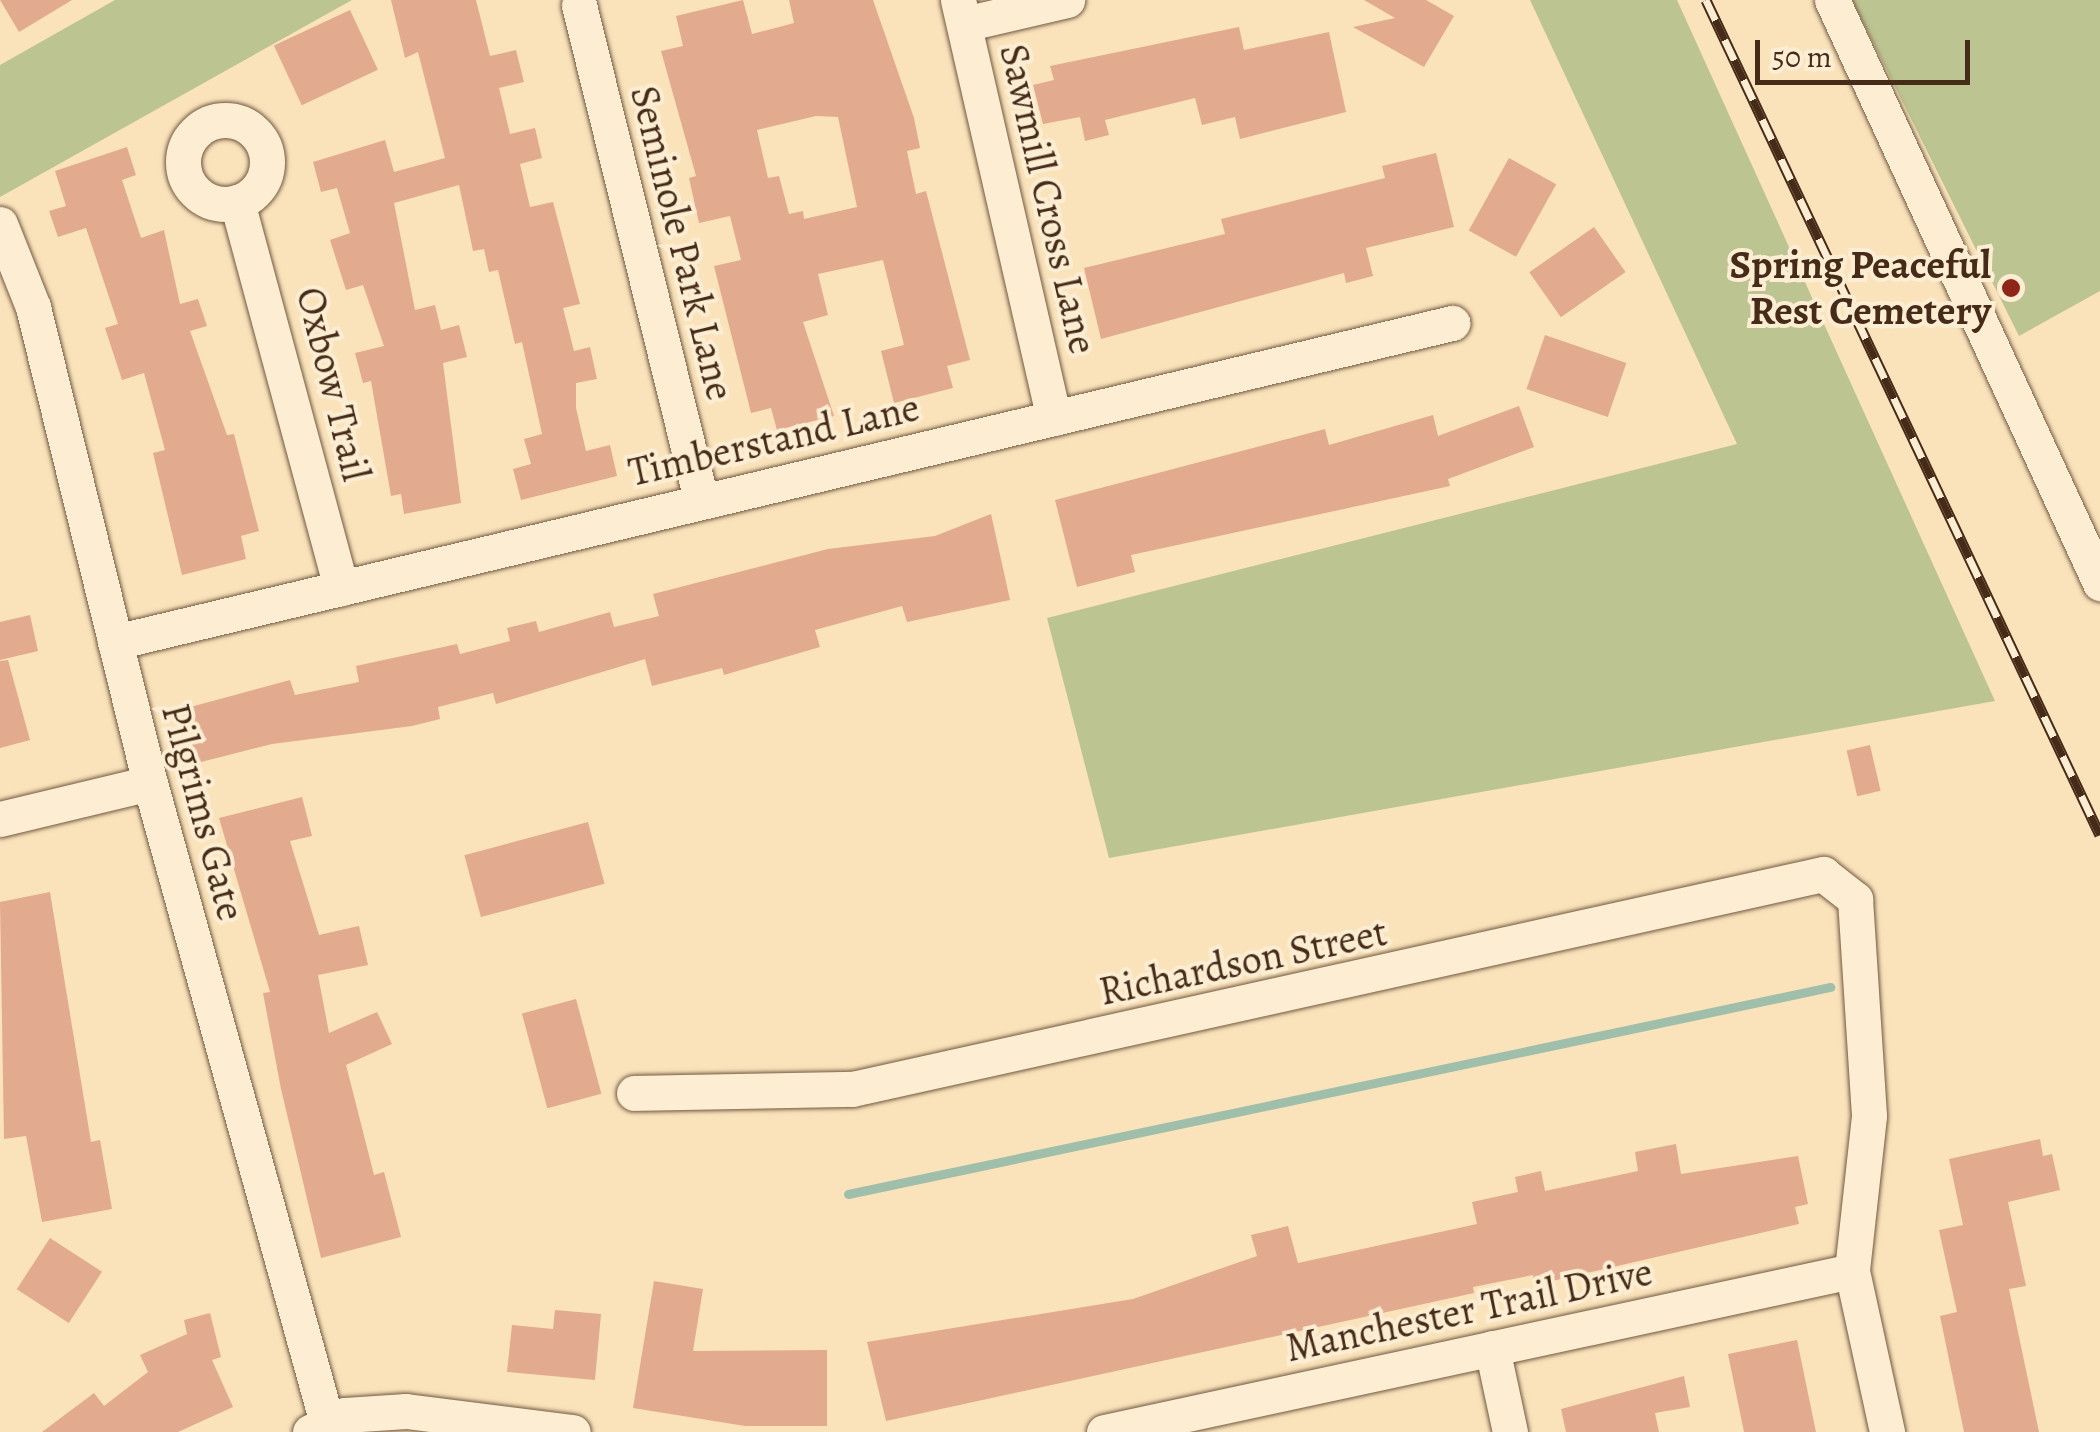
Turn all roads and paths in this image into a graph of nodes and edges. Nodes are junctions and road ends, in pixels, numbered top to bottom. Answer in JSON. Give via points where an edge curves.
{"nodes":[{"id":1,"x":1068,"y":0,"type":"edge"},
{"id":2,"x":1832,"y":0,"type":"edge"},
{"id":3,"x":574,"y":2,"type":"edge"},
{"id":4,"x":961,"y":12,"type":"edge"},
{"id":5,"x":237,"y":202,"type":"dead end"},
{"id":6,"x":0,"y":224,"type":"edge"},
{"id":7,"x":1452,"y":323,"type":"dead end"},
{"id":8,"x":1054,"y":418,"type":"junction"},
{"id":9,"x":700,"y":500,"type":"junction"},
{"id":10,"x":2100,"y":582,"type":"edge"},
{"id":11,"x":342,"y":588,"type":"junction"},
{"id":12,"x":115,"y":642,"type":"junction"},
{"id":13,"x":150,"y":784,"type":"junction"},
{"id":14,"x":0,"y":819,"type":"edge"},
{"id":15,"x":634,"y":1093,"type":"dead end"},
{"id":16,"x":1852,"y":1270,"type":"junction"},
{"id":17,"x":1492,"y":1348,"type":"junction"},
{"id":18,"x":318,"y":1428,"type":"edge"},
{"id":19,"x":572,"y":1432,"type":"edge"},
{"id":20,"x":1106,"y":1432,"type":"edge"},
{"id":21,"x":1510,"y":1432,"type":"edge"},
{"id":22,"x":1886,"y":1432,"type":"edge"}],
"edges":[{"from":1,"to":4,"type":"street"},
{"from":2,"to":10,"type":"street"},
{"from":3,"to":9,"type":"street","name":"Seminole Park Lane"},
{"from":4,"to":8,"type":"street","name":"Sawmill Cross Lane"},
{"from":5,"to":11,"type":"street","name":"Oxbow Trail"},
{"from":6,"to":12,"type":"street","name":"Pilgrims Gate","via":[[33,307]]},
{"from":7,"to":8,"type":"street","name":"Timberstand Lane"},
{"from":8,"to":9,"type":"street","name":"Timberstand Lane"},
{"from":9,"to":11,"type":"street","name":"Timberstand Lane"},
{"from":11,"to":12,"type":"street","name":"Timberstand Lane"},
{"from":12,"to":13,"type":"street","name":"Pilgrims Gate"},
{"from":13,"to":14,"type":"street"},
{"from":13,"to":18,"type":"street","name":"Pilgrims Gate"},
{"from":15,"to":16,"type":"street","name":"Richardson Street","via":[[852,1088],[1823,874],[1855,899],[1869,1116]]},
{"from":16,"to":17,"type":"street","name":"Manchester Trail Drive"},
{"from":16,"to":22,"type":"street"},
{"from":17,"to":20,"type":"street","name":"Manchester Trail Drive"},
{"from":17,"to":21,"type":"street"},
{"from":18,"to":19,"type":"street","via":[[406,1411]]}]}
